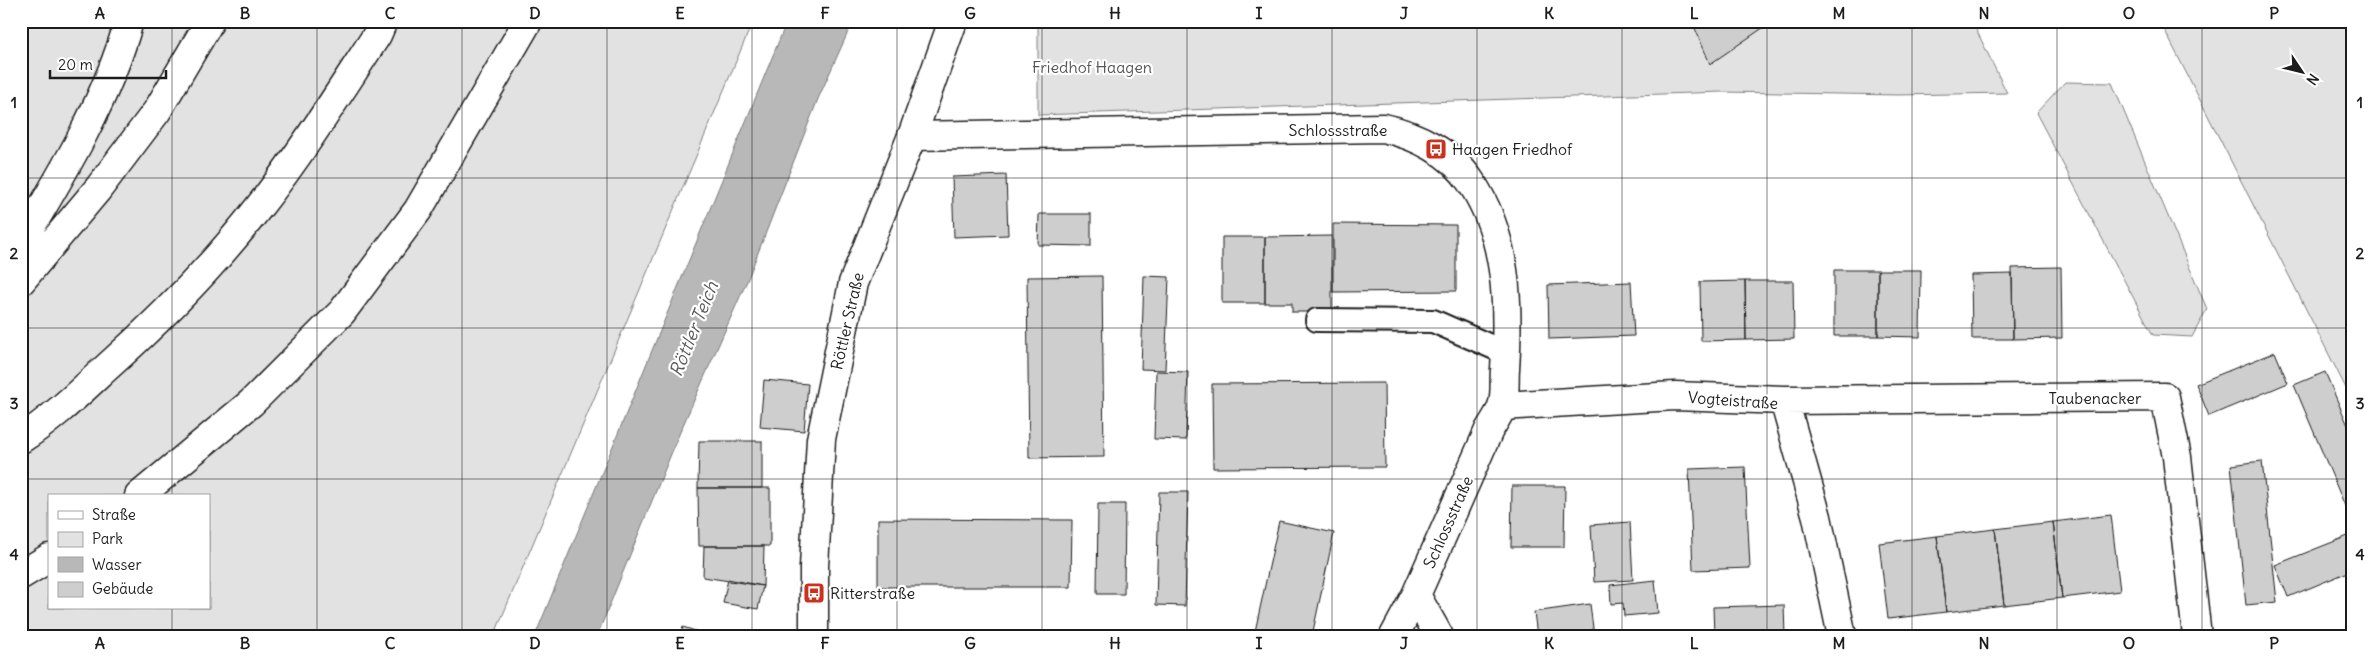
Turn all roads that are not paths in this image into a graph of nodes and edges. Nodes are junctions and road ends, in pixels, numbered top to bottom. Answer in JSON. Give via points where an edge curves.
{"nodes":[{"id":1,"x":129,"y":21,"type":"edge"},
{"id":2,"x":210,"y":21,"type":"edge"},
{"id":3,"x":383,"y":21,"type":"edge"},
{"id":4,"x":528,"y":21,"type":"edge"},
{"id":5,"x":953,"y":21,"type":"edge"},
{"id":6,"x":912,"y":136,"type":"junction"},
{"id":7,"x":21,"y":243,"type":"edge"},
{"id":8,"x":21,"y":281,"type":"edge"},
{"id":9,"x":1317,"y":320,"type":"dead end"},
{"id":10,"x":1506,"y":353,"type":"junction"},
{"id":11,"x":1784,"y":400,"type":"junction"},
{"id":12,"x":1502,"y":406,"type":"junction"},
{"id":13,"x":21,"y":440,"type":"edge"},
{"id":14,"x":141,"y":494,"type":"edge"},
{"id":15,"x":48,"y":559,"type":"edge"},
{"id":16,"x":21,"y":575,"type":"edge"},
{"id":17,"x":1416,"y":594,"type":"junction"},
{"id":18,"x":814,"y":636,"type":"edge"},
{"id":19,"x":1394,"y":636,"type":"edge"},
{"id":20,"x":1439,"y":636,"type":"edge"},
{"id":21,"x":1842,"y":636,"type":"edge"},
{"id":22,"x":2197,"y":636,"type":"edge"}],
"edges":[{"from":1,"to":7,"type":"main road","via":[[101,94],[68,164]]},
{"from":2,"to":8,"type":"main road","via":[[157,111]]},
{"from":3,"to":13,"type":"main road","via":[[318,126],[258,208],[196,280],[123,353],[48,421]]},
{"from":4,"to":14,"type":"main road","via":[[418,210],[342,312],[251,403]]},
{"from":5,"to":6,"type":"main road","name":"Röttler Straße"},
{"from":6,"to":10,"type":"main road","name":"Schlossstraße","via":[[1383,128],[1406,133],[1453,162],[1471,181],[1484,206],[1500,250],[1506,290]]},
{"from":6,"to":18,"type":"main road","name":"Röttler Straße","via":[[853,282],[821,439]]},
{"from":9,"to":10,"type":"lane","via":[[1433,321]]},
{"from":10,"to":12,"type":"main road","name":"Schlossstraße"},
{"from":11,"to":12,"type":"main road","name":"Vogteistraße","via":[[1675,396]]},
{"from":11,"to":21,"type":"main road","name":"Vogteistraße","via":[[1817,517]]},
{"from":11,"to":22,"type":"main road","name":"Taubenacker","via":[[2164,397],[2176,457]]},
{"from":12,"to":17,"type":"main road","name":"Schlossstraße"},
{"from":15,"to":16,"type":"main road"},
{"from":17,"to":19,"type":"main road","name":"Schlossstraße"},
{"from":17,"to":20,"type":"main road"}]}
